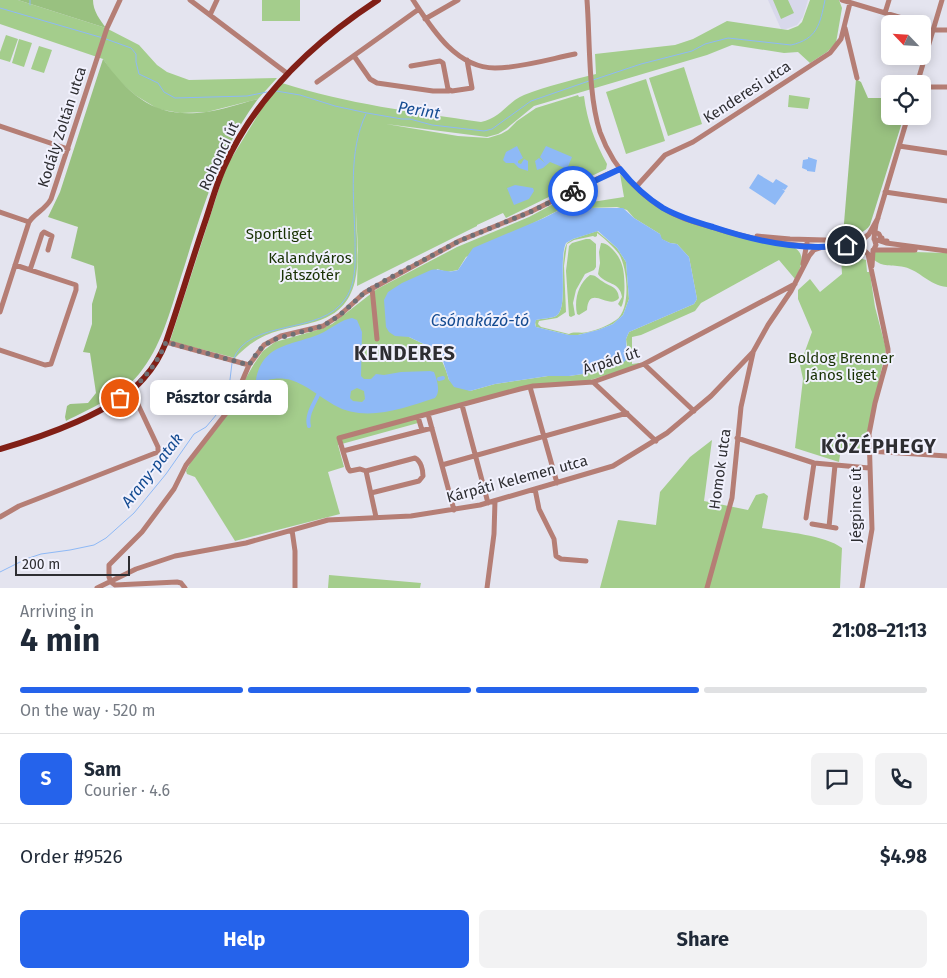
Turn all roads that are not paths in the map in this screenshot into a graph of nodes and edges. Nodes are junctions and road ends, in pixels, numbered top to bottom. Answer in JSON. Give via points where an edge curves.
{"nodes":[{"id":1,"x":120,"y":0,"type":"edge"},
{"id":2,"x":190,"y":0,"type":"edge"},
{"id":3,"x":217,"y":0,"type":"edge"},
{"id":4,"x":378,"y":0,"type":"edge"},
{"id":5,"x":413,"y":0,"type":"edge"},
{"id":6,"x":458,"y":0,"type":"edge"},
{"id":7,"x":587,"y":0,"type":"edge"},
{"id":8,"x":842,"y":0,"type":"edge"},
{"id":9,"x":889,"y":0,"type":"edge"},
{"id":10,"x":942,"y":0,"type":"edge"},
{"id":11,"x":850,"y":3,"type":"junction"},
{"id":12,"x":419,"y":10,"type":"junction"},
{"id":13,"x":886,"y":13,"type":"junction"},
{"id":14,"x":210,"y":15,"type":"junction"},
{"id":15,"x":893,"y":15,"type":"edge"},
{"id":16,"x":425,"y":19,"type":"junction"},
{"id":17,"x":845,"y":27,"type":"junction"},
{"id":18,"x":931,"y":28,"type":"edge"},
{"id":19,"x":934,"y":29,"type":"junction"},
{"id":20,"x":947,"y":30,"type":"edge"},
{"id":21,"x":575,"y":54,"type":"dead end"},
{"id":22,"x":354,"y":56,"type":"junction"},
{"id":23,"x":467,"y":60,"type":"junction"},
{"id":24,"x":411,"y":66,"type":"dead end"},
{"id":25,"x":288,"y":74,"type":"junction"},
{"id":26,"x":920,"y":75,"type":"edge"},
{"id":27,"x":858,"y":78,"type":"dead end"},
{"id":28,"x":317,"y":82,"type":"dead end"},
{"id":29,"x":931,"y":87,"type":"edge"},
{"id":30,"x":947,"y":87,"type":"edge"},
{"id":31,"x":449,"y":91,"type":"junction"},
{"id":32,"x":905,"y":125,"type":"edge"},
{"id":33,"x":0,"y":126,"type":"edge"},
{"id":34,"x":899,"y":146,"type":"junction"},
{"id":35,"x":68,"y":148,"type":"junction"},
{"id":36,"x":947,"y":153,"type":"edge"},
{"id":37,"x":620,"y":169,"type":"junction"},
{"id":38,"x":636,"y":187,"type":"junction"},
{"id":39,"x":885,"y":192,"type":"junction"},
{"id":40,"x":947,"y":201,"type":"edge"},
{"id":41,"x":0,"y":212,"type":"edge"},
{"id":42,"x":878,"y":218,"type":"junction"},
{"id":43,"x":30,"y":222,"type":"junction"},
{"id":44,"x":724,"y":231,"type":"junction"},
{"id":45,"x":876,"y":233,"type":"dead end"},
{"id":46,"x":864,"y":239,"type":"junction"},
{"id":47,"x":874,"y":240,"type":"junction"},
{"id":48,"x":807,"y":243,"type":"junction"},
{"id":49,"x":791,"y":245,"type":"junction"},
{"id":50,"x":909,"y":246,"type":"junction"},
{"id":51,"x":823,"y":247,"type":"junction"},
{"id":52,"x":48,"y":250,"type":"dead end"},
{"id":53,"x":864,"y":250,"type":"junction"},
{"id":54,"x":874,"y":250,"type":"junction"},
{"id":55,"x":940,"y":250,"type":"junction"},
{"id":56,"x":947,"y":251,"type":"edge"},
{"id":57,"x":803,"y":256,"type":"junction"},
{"id":58,"x":15,"y":265,"type":"junction"},
{"id":59,"x":803,"y":267,"type":"junction"},
{"id":60,"x":30,"y":270,"type":"junction"},
{"id":61,"x":873,"y":276,"type":"junction"},
{"id":62,"x":796,"y":284,"type":"junction"},
{"id":63,"x":372,"y":288,"type":"junction"},
{"id":64,"x":777,"y":292,"type":"junction"},
{"id":65,"x":2,"y":300,"type":"edge"},
{"id":66,"x":785,"y":300,"type":"junction"},
{"id":67,"x":0,"y":312,"type":"edge"},
{"id":68,"x":377,"y":339,"type":"dead end"},
{"id":69,"x":166,"y":342,"type":"junction"},
{"id":70,"x":0,"y":350,"type":"edge"},
{"id":71,"x":753,"y":352,"type":"junction"},
{"id":72,"x":644,"y":364,"type":"junction"},
{"id":73,"x":249,"y":365,"type":"junction"},
{"id":74,"x":593,"y":382,"type":"junction"},
{"id":75,"x":530,"y":387,"type":"junction"},
{"id":76,"x":130,"y":391,"type":"junction"},
{"id":77,"x":462,"y":405,"type":"junction"},
{"id":78,"x":694,"y":412,"type":"junction"},
{"id":79,"x":627,"y":413,"type":"junction"},
{"id":80,"x":428,"y":414,"type":"junction"},
{"id":81,"x":418,"y":416,"type":"junction"},
{"id":82,"x":432,"y":428,"type":"junction"},
{"id":83,"x":422,"y":430,"type":"junction"},
{"id":84,"x":545,"y":437,"type":"junction"},
{"id":85,"x":737,"y":438,"type":"junction"},
{"id":86,"x":656,"y":441,"type":"junction"},
{"id":87,"x":0,"y":449,"type":"edge"},
{"id":88,"x":343,"y":451,"type":"junction"},
{"id":89,"x":869,"y":451,"type":"junction"},
{"id":90,"x":476,"y":456,"type":"junction"},
{"id":91,"x":947,"y":456,"type":"edge"},
{"id":92,"x":814,"y":463,"type":"junction"},
{"id":93,"x":442,"y":465,"type":"junction"},
{"id":94,"x":835,"y":465,"type":"junction"},
{"id":95,"x":868,"y":467,"type":"junction"},
{"id":96,"x":366,"y":471,"type":"junction"},
{"id":97,"x":558,"y":483,"type":"junction"},
{"id":98,"x":535,"y":490,"type":"junction"},
{"id":99,"x":371,"y":493,"type":"junction"},
{"id":100,"x":495,"y":501,"type":"junction"},
{"id":101,"x":488,"y":503,"type":"junction"},
{"id":102,"x":454,"y":510,"type":"junction"},
{"id":103,"x":0,"y":517,"type":"edge"},
{"id":104,"x":376,"y":517,"type":"junction"},
{"id":105,"x":806,"y":518,"type":"dead end"},
{"id":106,"x":812,"y":524,"type":"dead end"},
{"id":107,"x":292,"y":530,"type":"junction"},
{"id":108,"x":586,"y":562,"type":"dead end"},
{"id":109,"x":111,"y":582,"type":"junction"},
{"id":110,"x":186,"y":587,"type":"edge"},
{"id":111,"x":97,"y":588,"type":"edge"},
{"id":112,"x":295,"y":588,"type":"edge"},
{"id":113,"x":487,"y":588,"type":"edge"},
{"id":114,"x":707,"y":588,"type":"edge"},
{"id":115,"x":862,"y":588,"type":"edge"}],
"edges":[{"from":1,"to":35,"type":"street","name":"Kodály Zoltán utca","via":[[105,34]]},
{"from":2,"to":14,"type":"street"},
{"from":3,"to":14,"type":"street"},
{"from":4,"to":25,"type":"main road","name":"Rohonci út","via":[[321,43]]},
{"from":5,"to":12,"type":"street"},
{"from":6,"to":16,"type":"street"},
{"from":7,"to":37,"type":"street","via":[[593,91],[600,131]]},
{"from":8,"to":11,"type":"street"},
{"from":9,"to":13,"type":"street"},
{"from":10,"to":19,"type":"street"},
{"from":11,"to":13,"type":"street"},
{"from":11,"to":17,"type":"street","name":"Kenderesi utca"},
{"from":12,"to":16,"type":"street"},
{"from":12,"to":22,"type":"street"},
{"from":13,"to":15,"type":"street"},
{"from":14,"to":25,"type":"street"},
{"from":16,"to":23,"type":"street","via":[[446,45]]},
{"from":17,"to":27,"type":"street"},
{"from":17,"to":38,"type":"street","name":"Kenderesi utca","via":[[830,53],[693,142],[665,155]]},
{"from":18,"to":19,"type":"street"},
{"from":19,"to":20,"type":"street"},
{"from":19,"to":26,"type":"street"},
{"from":21,"to":23,"type":"street","via":[[503,67],[482,66]]},
{"from":22,"to":28,"type":"street"},
{"from":22,"to":31,"type":"street","via":[[370,79],[377,83]]},
{"from":23,"to":31,"type":"street","via":[[472,88]]},
{"from":24,"to":31,"type":"street","via":[[443,62]]},
{"from":25,"to":69,"type":"main road","name":"Rohonci út","via":[[242,132],[224,167]]},
{"from":29,"to":30,"type":"street"},
{"from":32,"to":34,"type":"street"},
{"from":33,"to":35,"type":"street"},
{"from":34,"to":36,"type":"street"},
{"from":34,"to":39,"type":"street"},
{"from":35,"to":43,"type":"street","name":"Kodály Zoltán utca","via":[[51,199]]},
{"from":37,"to":38,"type":"street"},
{"from":37,"to":63,"type":"street","via":[[530,212],[459,241]]},
{"from":38,"to":44,"type":"street","via":[[665,209]]},
{"from":39,"to":40,"type":"street"},
{"from":39,"to":42,"type":"street"},
{"from":41,"to":43,"type":"street"},
{"from":42,"to":46,"type":"street"},
{"from":42,"to":47,"type":"street"},
{"from":43,"to":58,"type":"street","name":"Kodály Zoltán utca"},
{"from":44,"to":48,"type":"street"},
{"from":44,"to":49,"type":"street"},
{"from":45,"to":50,"type":"street","via":[[882,240]]},
{"from":46,"to":47,"type":"street","via":[[870,237]]},
{"from":46,"to":48,"type":"street"},
{"from":46,"to":53,"type":"street","via":[[861,244]]},
{"from":47,"to":50,"type":"street"},
{"from":47,"to":54,"type":"street"},
{"from":48,"to":49,"type":"street"},
{"from":48,"to":51,"type":"street"},
{"from":48,"to":57,"type":"street","name":"Kárpáti Kelemen utca"},
{"from":49,"to":57,"type":"street"},
{"from":50,"to":55,"type":"street"},
{"from":51,"to":53,"type":"street","via":[[855,245]]},
{"from":51,"to":59,"type":"street","name":"Kárpáti Kelemen utca","via":[[811,253]]},
{"from":52,"to":60,"type":"street","via":[[52,238],[51,234],[44,232]]},
{"from":53,"to":54,"type":"street"},
{"from":53,"to":61,"type":"street","name":"Jégpince út"},
{"from":54,"to":55,"type":"street"},
{"from":54,"to":61,"type":"street","name":"Jégpince út"},
{"from":55,"to":56,"type":"street"},
{"from":57,"to":59,"type":"street","name":"Kárpáti Kelemen utca"},
{"from":58,"to":60,"type":"street"},
{"from":58,"to":65,"type":"street","name":"Kodály Zoltán utca"},
{"from":59,"to":62,"type":"street","name":"Kárpáti Kelemen utca"},
{"from":60,"to":70,"type":"street","via":[[76,285],[53,361],[45,365]]},
{"from":61,"to":89,"type":"street","name":"Jégpince út","via":[[888,356],[874,403]]},
{"from":62,"to":64,"type":"street","name":"Árpád út"},
{"from":62,"to":66,"type":"street","name":"Kárpáti Kelemen utca"},
{"from":63,"to":68,"type":"street"},
{"from":63,"to":73,"type":"street","via":[[323,326],[272,340],[259,350]]},
{"from":64,"to":66,"type":"street"},
{"from":64,"to":72,"type":"street","name":"Árpád út"},
{"from":65,"to":67,"type":"street","name":"Kodály Zoltán utca"},
{"from":66,"to":71,"type":"street","name":"Kárpáti Kelemen utca"},
{"from":69,"to":73,"type":"street"},
{"from":69,"to":76,"type":"main road","name":"Rohonci út","via":[[150,371]]},
{"from":71,"to":78,"type":"street","name":"Kárpáti Kelemen utca"},
{"from":71,"to":85,"type":"street","name":"Homok utca"},
{"from":72,"to":74,"type":"street","name":"Árpád út"},
{"from":72,"to":78,"type":"street"},
{"from":73,"to":109,"type":"street","via":[[231,407],[190,460],[174,489],[142,532],[109,565]]},
{"from":74,"to":75,"type":"street","name":"Árpád út"},
{"from":74,"to":79,"type":"street"},
{"from":75,"to":77,"type":"street","name":"Árpád út"},
{"from":75,"to":84,"type":"street"},
{"from":76,"to":87,"type":"main road","name":"Rohonci út","via":[[66,426]]},
{"from":76,"to":103,"type":"street","via":[[158,452],[19,506]]},
{"from":77,"to":80,"type":"street","name":"Árpád út"},
{"from":77,"to":90,"type":"street"},
{"from":78,"to":86,"type":"street","name":"Kárpáti Kelemen utca"},
{"from":79,"to":84,"type":"street"},
{"from":79,"to":86,"type":"street"},
{"from":80,"to":81,"type":"street","name":"Árpád út"},
{"from":80,"to":82,"type":"street"},
{"from":81,"to":83,"type":"street"},
{"from":81,"to":88,"type":"street","name":"Árpád út","via":[[339,438]]},
{"from":82,"to":83,"type":"street"},
{"from":82,"to":93,"type":"street"},
{"from":83,"to":88,"type":"street"},
{"from":84,"to":90,"type":"street"},
{"from":84,"to":97,"type":"street"},
{"from":85,"to":92,"type":"street"},
{"from":85,"to":114,"type":"street","name":"Homok utca","via":[[732,498]]},
{"from":86,"to":97,"type":"street","name":"Kárpáti Kelemen utca","via":[[613,466]]},
{"from":88,"to":96,"type":"street","via":[[350,471]]},
{"from":89,"to":91,"type":"street"},
{"from":89,"to":95,"type":"street","name":"Jégpince út"},
{"from":90,"to":93,"type":"street"},
{"from":90,"to":101,"type":"street"},
{"from":92,"to":94,"type":"street"},
{"from":92,"to":105,"type":"street"},
{"from":93,"to":102,"type":"street"},
{"from":94,"to":95,"type":"street"},
{"from":94,"to":106,"type":"street","via":[[833,528]]},
{"from":95,"to":115,"type":"street","name":"Jégpince út","via":[[871,538]]},
{"from":96,"to":99,"type":"street"},
{"from":96,"to":99,"type":"street","via":[[415,458],[423,472],[419,481]]},
{"from":97,"to":98,"type":"street","name":"Kárpáti Kelemen utca"},
{"from":98,"to":100,"type":"street","name":"Kárpáti Kelemen utca"},
{"from":98,"to":108,"type":"street","via":[[538,509],[554,539],[556,556]]},
{"from":99,"to":104,"type":"street"},
{"from":100,"to":101,"type":"street","name":"Kárpáti Kelemen utca"},
{"from":100,"to":113,"type":"street"},
{"from":101,"to":102,"type":"street","name":"Kárpáti Kelemen utca"},
{"from":102,"to":104,"type":"street","name":"Kárpáti Kelemen utca"},
{"from":104,"to":107,"type":"street","name":"Kárpáti Kelemen utca","via":[[328,520]]},
{"from":107,"to":109,"type":"street","name":"Kárpáti Kelemen utca","via":[[246,544],[175,556],[136,569]]},
{"from":107,"to":112,"type":"street"},
{"from":109,"to":110,"type":"street","via":[[115,585],[177,582]]},
{"from":109,"to":111,"type":"street","name":"Kárpáti Kelemen utca"}]}
